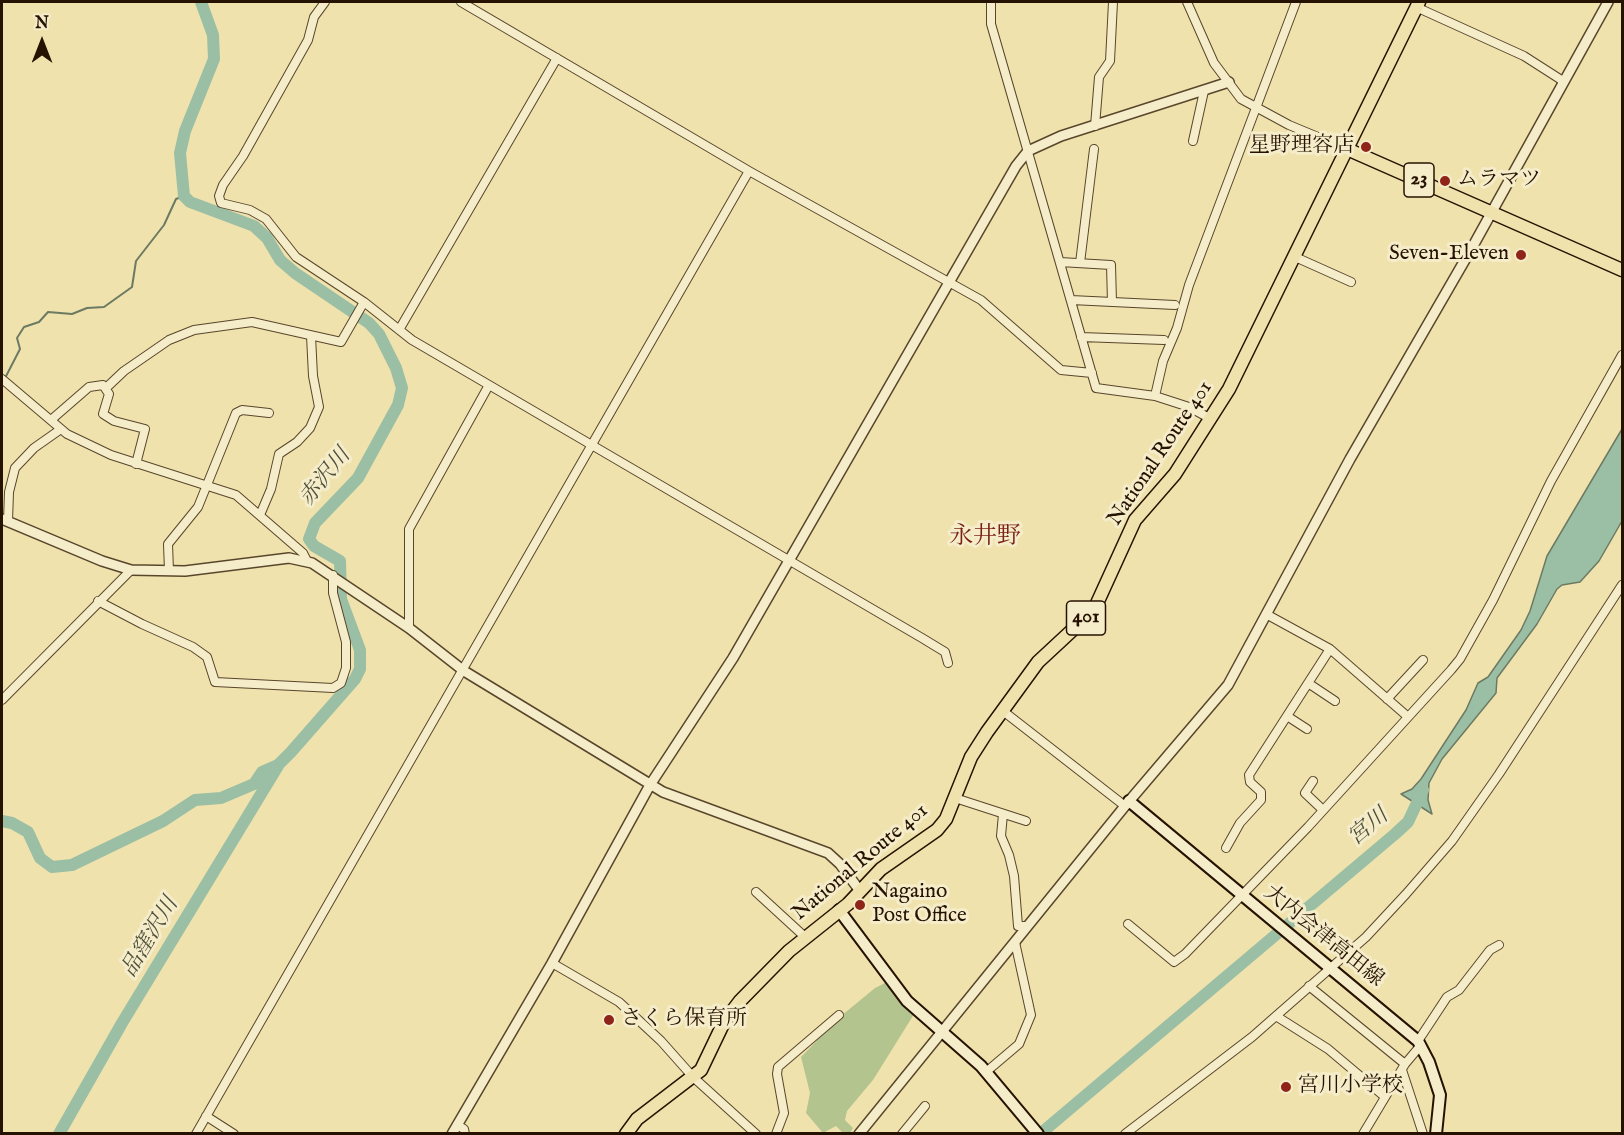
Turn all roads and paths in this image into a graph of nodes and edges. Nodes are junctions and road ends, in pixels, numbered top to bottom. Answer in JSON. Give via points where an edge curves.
{"nodes":[{"id":1,"x":326,"y":2,"type":"edge"},
{"id":2,"x":461,"y":2,"type":"edge"},
{"id":3,"x":991,"y":2,"type":"edge"},
{"id":4,"x":1113,"y":2,"type":"edge"},
{"id":5,"x":1186,"y":2,"type":"edge"},
{"id":6,"x":1296,"y":2,"type":"edge"},
{"id":7,"x":1608,"y":2,"type":"edge"},
{"id":8,"x":1418,"y":4,"type":"edge"},
{"id":9,"x":557,"y":58,"type":"junction"},
{"id":10,"x":1563,"y":81,"type":"junction"},
{"id":11,"x":1229,"y":82,"type":"junction"},
{"id":12,"x":1204,"y":91,"type":"junction"},
{"id":13,"x":1255,"y":108,"type":"junction"},
{"id":14,"x":1095,"y":126,"type":"junction"},
{"id":15,"x":1193,"y":141,"type":"dead end"},
{"id":16,"x":1094,"y":148,"type":"dead end"},
{"id":17,"x":1347,"y":149,"type":"junction"},
{"id":18,"x":1028,"y":151,"type":"junction"},
{"id":19,"x":749,"y":171,"type":"junction"},
{"id":20,"x":1491,"y":211,"type":"junction"},
{"id":21,"x":1293,"y":256,"type":"junction"},
{"id":22,"x":1060,"y":262,"type":"junction"},
{"id":23,"x":1080,"y":263,"type":"junction"},
{"id":24,"x":1623,"y":270,"type":"edge"},
{"id":25,"x":1351,"y":282,"type":"dead end"},
{"id":26,"x":947,"y":283,"type":"junction"},
{"id":27,"x":1071,"y":300,"type":"junction"},
{"id":28,"x":364,"y":302,"type":"junction"},
{"id":29,"x":1112,"y":302,"type":"junction"},
{"id":30,"x":1175,"y":305,"type":"dead end"},
{"id":31,"x":399,"y":330,"type":"junction"},
{"id":32,"x":311,"y":336,"type":"junction"},
{"id":33,"x":1081,"y":337,"type":"junction"},
{"id":34,"x":1164,"y":340,"type":"dead end"},
{"id":35,"x":1623,"y":355,"type":"edge"},
{"id":36,"x":1092,"y":373,"type":"junction"},
{"id":37,"x":2,"y":379,"type":"edge"},
{"id":38,"x":489,"y":385,"type":"junction"},
{"id":39,"x":106,"y":388,"type":"junction"},
{"id":40,"x":1155,"y":396,"type":"junction"},
{"id":41,"x":269,"y":413,"type":"dead end"},
{"id":42,"x":1211,"y":419,"type":"junction"},
{"id":43,"x":51,"y":420,"type":"junction"},
{"id":44,"x":61,"y":429,"type":"junction"},
{"id":45,"x":592,"y":447,"type":"junction"},
{"id":46,"x":136,"y":464,"type":"junction"},
{"id":47,"x":207,"y":487,"type":"junction"},
{"id":48,"x":260,"y":515,"type":"junction"},
{"id":49,"x":5,"y":520,"type":"edge"},
{"id":50,"x":788,"y":560,"type":"junction"},
{"id":51,"x":307,"y":561,"type":"junction"},
{"id":52,"x":131,"y":570,"type":"junction"},
{"id":53,"x":170,"y":571,"type":"junction"},
{"id":54,"x":333,"y":575,"type":"junction"},
{"id":55,"x":1623,"y":585,"type":"edge"},
{"id":56,"x":98,"y":600,"type":"junction"},
{"id":57,"x":1266,"y":615,"type":"junction"},
{"id":58,"x":409,"y":628,"type":"junction"},
{"id":59,"x":1330,"y":649,"type":"junction"},
{"id":60,"x":1423,"y":660,"type":"dead end"},
{"id":61,"x":948,"y":663,"type":"dead end"},
{"id":62,"x":464,"y":671,"type":"junction"},
{"id":63,"x":1308,"y":683,"type":"junction"},
{"id":64,"x":1388,"y":699,"type":"junction"},
{"id":65,"x":2,"y":700,"type":"edge"},
{"id":66,"x":1335,"y":701,"type":"dead end"},
{"id":67,"x":1003,"y":711,"type":"junction"},
{"id":68,"x":1287,"y":716,"type":"junction"},
{"id":69,"x":1407,"y":716,"type":"junction"},
{"id":70,"x":1307,"y":729,"type":"dead end"},
{"id":71,"x":1313,"y":781,"type":"dead end"},
{"id":72,"x":650,"y":785,"type":"junction"},
{"id":73,"x":955,"y":798,"type":"junction"},
{"id":74,"x":1127,"y":803,"type":"junction"},
{"id":75,"x":1323,"y":810,"type":"junction"},
{"id":76,"x":1003,"y":814,"type":"junction"},
{"id":77,"x":1026,"y":821,"type":"dead end"},
{"id":78,"x":1226,"y":848,"type":"dead end"},
{"id":79,"x":860,"y":891,"type":"junction"},
{"id":80,"x":756,"y":892,"type":"dead end"},
{"id":81,"x":1244,"y":897,"type":"junction"},
{"id":82,"x":839,"y":910,"type":"junction"},
{"id":83,"x":1128,"y":924,"type":"dead end"},
{"id":84,"x":1027,"y":926,"type":"junction"},
{"id":85,"x":805,"y":937,"type":"junction"},
{"id":86,"x":1015,"y":942,"type":"junction"},
{"id":87,"x":1499,"y":945,"type":"dead end"},
{"id":88,"x":552,"y":963,"type":"junction"},
{"id":89,"x":1330,"y":966,"type":"junction"},
{"id":90,"x":1309,"y":986,"type":"junction"},
{"id":91,"x":839,"y":1015,"type":"dead end"},
{"id":92,"x":1276,"y":1016,"type":"junction"},
{"id":93,"x":942,"y":1030,"type":"junction"},
{"id":94,"x":1419,"y":1043,"type":"junction"},
{"id":95,"x":1404,"y":1067,"type":"junction"},
{"id":96,"x":986,"y":1072,"type":"junction"},
{"id":97,"x":693,"y":1077,"type":"junction"},
{"id":98,"x":1385,"y":1096,"type":"junction"},
{"id":99,"x":926,"y":1106,"type":"dead end"},
{"id":100,"x":206,"y":1116,"type":"junction"},
{"id":101,"x":454,"y":1129,"type":"edge"},
{"id":102,"x":196,"y":1134,"type":"edge"},
{"id":103,"x":234,"y":1134,"type":"edge"},
{"id":104,"x":465,"y":1134,"type":"edge"},
{"id":105,"x":626,"y":1134,"type":"edge"},
{"id":106,"x":756,"y":1134,"type":"edge"},
{"id":107,"x":776,"y":1134,"type":"edge"},
{"id":108,"x":859,"y":1134,"type":"edge"},
{"id":109,"x":902,"y":1134,"type":"edge"},
{"id":110,"x":1038,"y":1134,"type":"edge"},
{"id":111,"x":1125,"y":1134,"type":"edge"},
{"id":112,"x":1363,"y":1134,"type":"edge"},
{"id":113,"x":1423,"y":1134,"type":"edge"},
{"id":114,"x":1436,"y":1134,"type":"edge"}],
"edges":[{"from":1,"to":28,"type":"street","via":[[314,17],[308,40],[219,196],[221,203],[250,210],[266,219],[296,257]]},
{"from":2,"to":9,"type":"street"},
{"from":3,"to":18,"type":"street","via":[[991,24]]},
{"from":4,"to":14,"type":"street","via":[[1110,61],[1099,77]]},
{"from":5,"to":11,"type":"street","via":[[1214,63]]},
{"from":6,"to":13,"type":"street"},
{"from":7,"to":10,"type":"street"},
{"from":8,"to":10,"type":"street","via":[[1524,56]]},
{"from":8,"to":17,"type":"main road","name":"National Route 401","number":"401"},
{"from":9,"to":19,"type":"street"},
{"from":9,"to":31,"type":"street"},
{"from":10,"to":20,"type":"street"},
{"from":11,"to":12,"type":"street"},
{"from":11,"to":13,"type":"street","via":[[1241,99]]},
{"from":12,"to":14,"type":"street"},
{"from":12,"to":15,"type":"street"},
{"from":13,"to":17,"type":"street"},
{"from":13,"to":40,"type":"street","via":[[1182,303]]},
{"from":14,"to":18,"type":"street"},
{"from":16,"to":23,"type":"street"},
{"from":17,"to":20,"type":"main road","number":"23"},
{"from":17,"to":21,"type":"main road","name":"National Route 401","number":"401"},
{"from":18,"to":22,"type":"street"},
{"from":18,"to":26,"type":"street"},
{"from":19,"to":26,"type":"street"},
{"from":19,"to":45,"type":"street"},
{"from":20,"to":24,"type":"main road","number":"23"},
{"from":20,"to":57,"type":"street"},
{"from":21,"to":25,"type":"street"},
{"from":21,"to":42,"type":"main road","name":"National Route 401","number":"401"},
{"from":22,"to":23,"type":"street"},
{"from":22,"to":27,"type":"street"},
{"from":23,"to":29,"type":"street","via":[[1113,267]]},
{"from":26,"to":36,"type":"street","via":[[1000,314],[1061,370]]},
{"from":26,"to":50,"type":"street"},
{"from":27,"to":29,"type":"street"},
{"from":27,"to":33,"type":"street"},
{"from":28,"to":31,"type":"street"},
{"from":28,"to":32,"type":"street","via":[[341,342]]},
{"from":29,"to":30,"type":"street"},
{"from":31,"to":38,"type":"street"},
{"from":32,"to":39,"type":"street","via":[[252,322],[194,330],[169,340]]},
{"from":32,"to":48,"type":"street","via":[[319,407],[310,428],[279,454]]},
{"from":33,"to":34,"type":"street"},
{"from":33,"to":36,"type":"street"},
{"from":35,"to":69,"type":"street","via":[[1551,482],[1460,659]]},
{"from":36,"to":40,"type":"street","via":[[1096,388]]},
{"from":37,"to":43,"type":"street"},
{"from":38,"to":45,"type":"street"},
{"from":38,"to":58,"type":"street","via":[[409,529]]},
{"from":39,"to":43,"type":"street","via":[[89,387]]},
{"from":39,"to":46,"type":"street","via":[[109,394],[103,414],[145,429]]},
{"from":40,"to":42,"type":"street"},
{"from":41,"to":47,"type":"street","via":[[236,413]]},
{"from":42,"to":67,"type":"main road","name":"National Route 401","number":"401","via":[[1168,484],[1135,520],[1094,610],[1038,662]]},
{"from":43,"to":44,"type":"street"},
{"from":44,"to":46,"type":"street"},
{"from":44,"to":49,"type":"street","via":[[15,468]]},
{"from":45,"to":50,"type":"street"},
{"from":45,"to":62,"type":"street"},
{"from":46,"to":47,"type":"street"},
{"from":47,"to":48,"type":"street","via":[[236,495]]},
{"from":47,"to":53,"type":"street","via":[[198,507],[168,544]]},
{"from":48,"to":51,"type":"street"},
{"from":49,"to":52,"type":"street"},
{"from":50,"to":61,"type":"street","via":[[945,652]]},
{"from":50,"to":72,"type":"street","via":[[733,658]]},
{"from":51,"to":53,"type":"street","via":[[290,558]]},
{"from":51,"to":54,"type":"street"},
{"from":52,"to":53,"type":"street"},
{"from":52,"to":56,"type":"street"},
{"from":54,"to":56,"type":"street","via":[[333,593],[346,642],[346,668],[341,683],[333,688],[214,682],[207,657],[193,647]]},
{"from":54,"to":58,"type":"street"},
{"from":55,"to":89,"type":"street","via":[[1452,841],[1366,937]]},
{"from":56,"to":65,"type":"street"},
{"from":57,"to":59,"type":"street"},
{"from":57,"to":74,"type":"street","via":[[1228,685]]},
{"from":58,"to":62,"type":"street"},
{"from":59,"to":63,"type":"street"},
{"from":59,"to":64,"type":"street"},
{"from":60,"to":64,"type":"street"},
{"from":62,"to":72,"type":"street"},
{"from":62,"to":100,"type":"street"},
{"from":63,"to":66,"type":"street"},
{"from":63,"to":68,"type":"street"},
{"from":64,"to":69,"type":"street"},
{"from":67,"to":73,"type":"main road","name":"National Route 401","number":"401","via":[[971,757]]},
{"from":67,"to":74,"type":"street"},
{"from":68,"to":70,"type":"street"},
{"from":68,"to":78,"type":"street","via":[[1248,777],[1262,792],[1261,800],[1240,823]]},
{"from":69,"to":75,"type":"street"},
{"from":71,"to":75,"type":"street","via":[[1305,793]]},
{"from":72,"to":79,"type":"street","via":[[828,854]]},
{"from":72,"to":88,"type":"street"},
{"from":73,"to":76,"type":"street"},
{"from":73,"to":79,"type":"main road","name":"National Route 401","number":"401","via":[[938,830],[881,869]]},
{"from":74,"to":81,"type":"main road","name":"大内会津高田線"},
{"from":74,"to":84,"type":"street"},
{"from":75,"to":81,"type":"street"},
{"from":76,"to":77,"type":"street"},
{"from":76,"to":84,"type":"street","via":[[1001,836],[1014,876],[1018,927]]},
{"from":79,"to":82,"type":"main road","name":"National Route 401","number":"401"},
{"from":80,"to":85,"type":"street"},
{"from":81,"to":83,"type":"street","via":[[1174,962]]},
{"from":81,"to":89,"type":"main road","name":"大内会津高田線"},
{"from":82,"to":85,"type":"main road","name":"National Route 401","number":"401"},
{"from":82,"to":93,"type":"main road","via":[[907,1001]]},
{"from":84,"to":86,"type":"street"},
{"from":85,"to":97,"type":"main road","name":"National Route 401","number":"401","via":[[735,1007],[720,1029],[704,1066]]},
{"from":86,"to":93,"type":"street"},
{"from":86,"to":96,"type":"street","via":[[1031,1015],[1019,1044]]},
{"from":87,"to":94,"type":"street","via":[[1490,950],[1471,978],[1447,997]]},
{"from":88,"to":97,"type":"street","via":[[613,997]]},
{"from":88,"to":101,"type":"street"},
{"from":89,"to":90,"type":"street"},
{"from":89,"to":94,"type":"main road","name":"大内会津高田線"},
{"from":90,"to":92,"type":"street"},
{"from":90,"to":95,"type":"street"},
{"from":91,"to":107,"type":"street","via":[[778,1067],[784,1113]]},
{"from":92,"to":98,"type":"street","via":[[1328,1048]]},
{"from":92,"to":111,"type":"street"},
{"from":93,"to":96,"type":"main road"},
{"from":93,"to":108,"type":"street"},
{"from":94,"to":95,"type":"street"},
{"from":94,"to":114,"type":"main road","name":"大内会津高田線","via":[[1440,1095]]},
{"from":95,"to":98,"type":"street"},
{"from":95,"to":113,"type":"street"},
{"from":96,"to":110,"type":"main road"},
{"from":97,"to":105,"type":"main road","name":"National Route 401","number":"401","via":[[637,1119]]},
{"from":97,"to":106,"type":"street"},
{"from":98,"to":112,"type":"street"},
{"from":99,"to":109,"type":"street"},
{"from":100,"to":102,"type":"street"},
{"from":100,"to":103,"type":"street"},
{"from":101,"to":104,"type":"street","via":[[464,1129]]}]}
